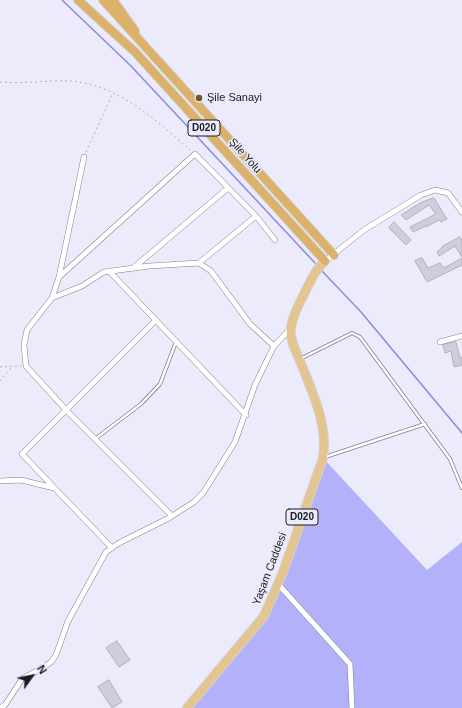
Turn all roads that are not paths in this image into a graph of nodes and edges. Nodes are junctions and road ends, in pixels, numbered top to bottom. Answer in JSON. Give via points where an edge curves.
{"nodes":[{"id":1,"x":78,"y":0,"type":"edge"},
{"id":2,"x":103,"y":0,"type":"edge"},
{"id":3,"x":112,"y":0,"type":"edge"},
{"id":4,"x":148,"y":49,"type":"junction"},
{"id":5,"x":84,"y":157,"type":"road end"},
{"id":6,"x":228,"y":188,"type":"junction"},
{"id":7,"x":462,"y":212,"type":"edge"},
{"id":8,"x":256,"y":216,"type":"junction"},
{"id":9,"x":275,"y":240,"type":"dead end"},
{"id":10,"x":334,"y":255,"type":"junction"},
{"id":11,"x":325,"y":261,"type":"junction"},
{"id":12,"x":200,"y":263,"type":"junction"},
{"id":13,"x":131,"y":269,"type":"junction"},
{"id":14,"x":109,"y":271,"type":"junction"},
{"id":15,"x":59,"y":278,"type":"junction"},
{"id":16,"x":52,"y":298,"type":"junction"},
{"id":17,"x":155,"y":321,"type":"junction"},
{"id":18,"x":290,"y":329,"type":"junction"},
{"id":19,"x":462,"y":336,"type":"edge"},
{"id":20,"x":176,"y":342,"type":"junction"},
{"id":21,"x":440,"y":342,"type":"dead end"},
{"id":22,"x":274,"y":346,"type":"junction"},
{"id":23,"x":299,"y":359,"type":"junction"},
{"id":24,"x":66,"y":411,"type":"junction"},
{"id":25,"x":246,"y":415,"type":"junction"},
{"id":26,"x":426,"y":424,"type":"junction"},
{"id":27,"x":95,"y":440,"type":"junction"},
{"id":28,"x":323,"y":458,"type":"junction"},
{"id":29,"x":0,"y":481,"type":"edge"},
{"id":30,"x":55,"y":488,"type":"junction"},
{"id":31,"x":462,"y":488,"type":"edge"},
{"id":32,"x":172,"y":516,"type":"junction"},
{"id":33,"x":112,"y":548,"type":"junction"},
{"id":34,"x":278,"y":584,"type":"junction"},
{"id":35,"x":0,"y":708,"type":"edge"},
{"id":36,"x":187,"y":708,"type":"edge"},
{"id":37,"x":352,"y":708,"type":"edge"}],
"edges":[{"from":1,"to":11,"type":"highway","name":"Şile Yolu","number":"D020","via":[[135,52]]},
{"from":2,"to":4,"type":"highway","name":"Şile Yolu","number":"D020"},
{"from":3,"to":4,"type":"highway"},
{"from":4,"to":10,"type":"highway","name":"Şile Yolu","number":"D020"},
{"from":5,"to":15,"type":"street"},
{"from":6,"to":8,"type":"street"},
{"from":6,"to":13,"type":"street"},
{"from":6,"to":15,"type":"street","via":[[194,154]]},
{"from":7,"to":10,"type":"street","via":[[448,193],[435,190],[421,195],[364,230]]},
{"from":8,"to":9,"type":"street"},
{"from":8,"to":12,"type":"street"},
{"from":10,"to":11,"type":"street"},
{"from":11,"to":18,"type":"main road","via":[[317,269],[300,302]]},
{"from":12,"to":13,"type":"street"},
{"from":12,"to":22,"type":"street","via":[[211,271],[250,324]]},
{"from":13,"to":14,"type":"street"},
{"from":14,"to":16,"type":"street"},
{"from":14,"to":17,"type":"street"},
{"from":15,"to":16,"type":"street"},
{"from":16,"to":24,"type":"street","via":[[27,330],[24,345],[26,366]]},
{"from":17,"to":20,"type":"street"},
{"from":17,"to":24,"type":"street"},
{"from":18,"to":22,"type":"street"},
{"from":18,"to":23,"type":"main road","name":"Yaşam Caddesi","number":"D020"},
{"from":19,"to":21,"type":"street"},
{"from":20,"to":25,"type":"street"},
{"from":20,"to":27,"type":"lane","via":[[160,384],[141,404]]},
{"from":22,"to":25,"type":"street","via":[[255,385]]},
{"from":23,"to":26,"type":"lane","via":[[352,333],[360,337]]},
{"from":23,"to":28,"type":"main road","name":"Yaşam Caddesi","number":"D020","via":[[318,406],[323,426]]},
{"from":24,"to":27,"type":"street"},
{"from":24,"to":30,"type":"street","via":[[22,454]]},
{"from":25,"to":32,"type":"street","via":[[235,442],[203,493]]},
{"from":26,"to":28,"type":"lane"},
{"from":26,"to":31,"type":"lane","via":[[450,460]]},
{"from":27,"to":32,"type":"street"},
{"from":28,"to":34,"type":"main road","name":"Yaşam Caddesi","number":"D020"},
{"from":29,"to":30,"type":"street","via":[[21,480]]},
{"from":30,"to":33,"type":"street"},
{"from":32,"to":33,"type":"street"},
{"from":33,"to":35,"type":"street","via":[[106,552],[82,594],[56,655],[51,662],[22,679],[6,705]]},
{"from":34,"to":36,"type":"main road","name":"Yaşam Caddesi","number":"D020","via":[[257,626]]},
{"from":34,"to":37,"type":"street","via":[[350,664]]}]}
